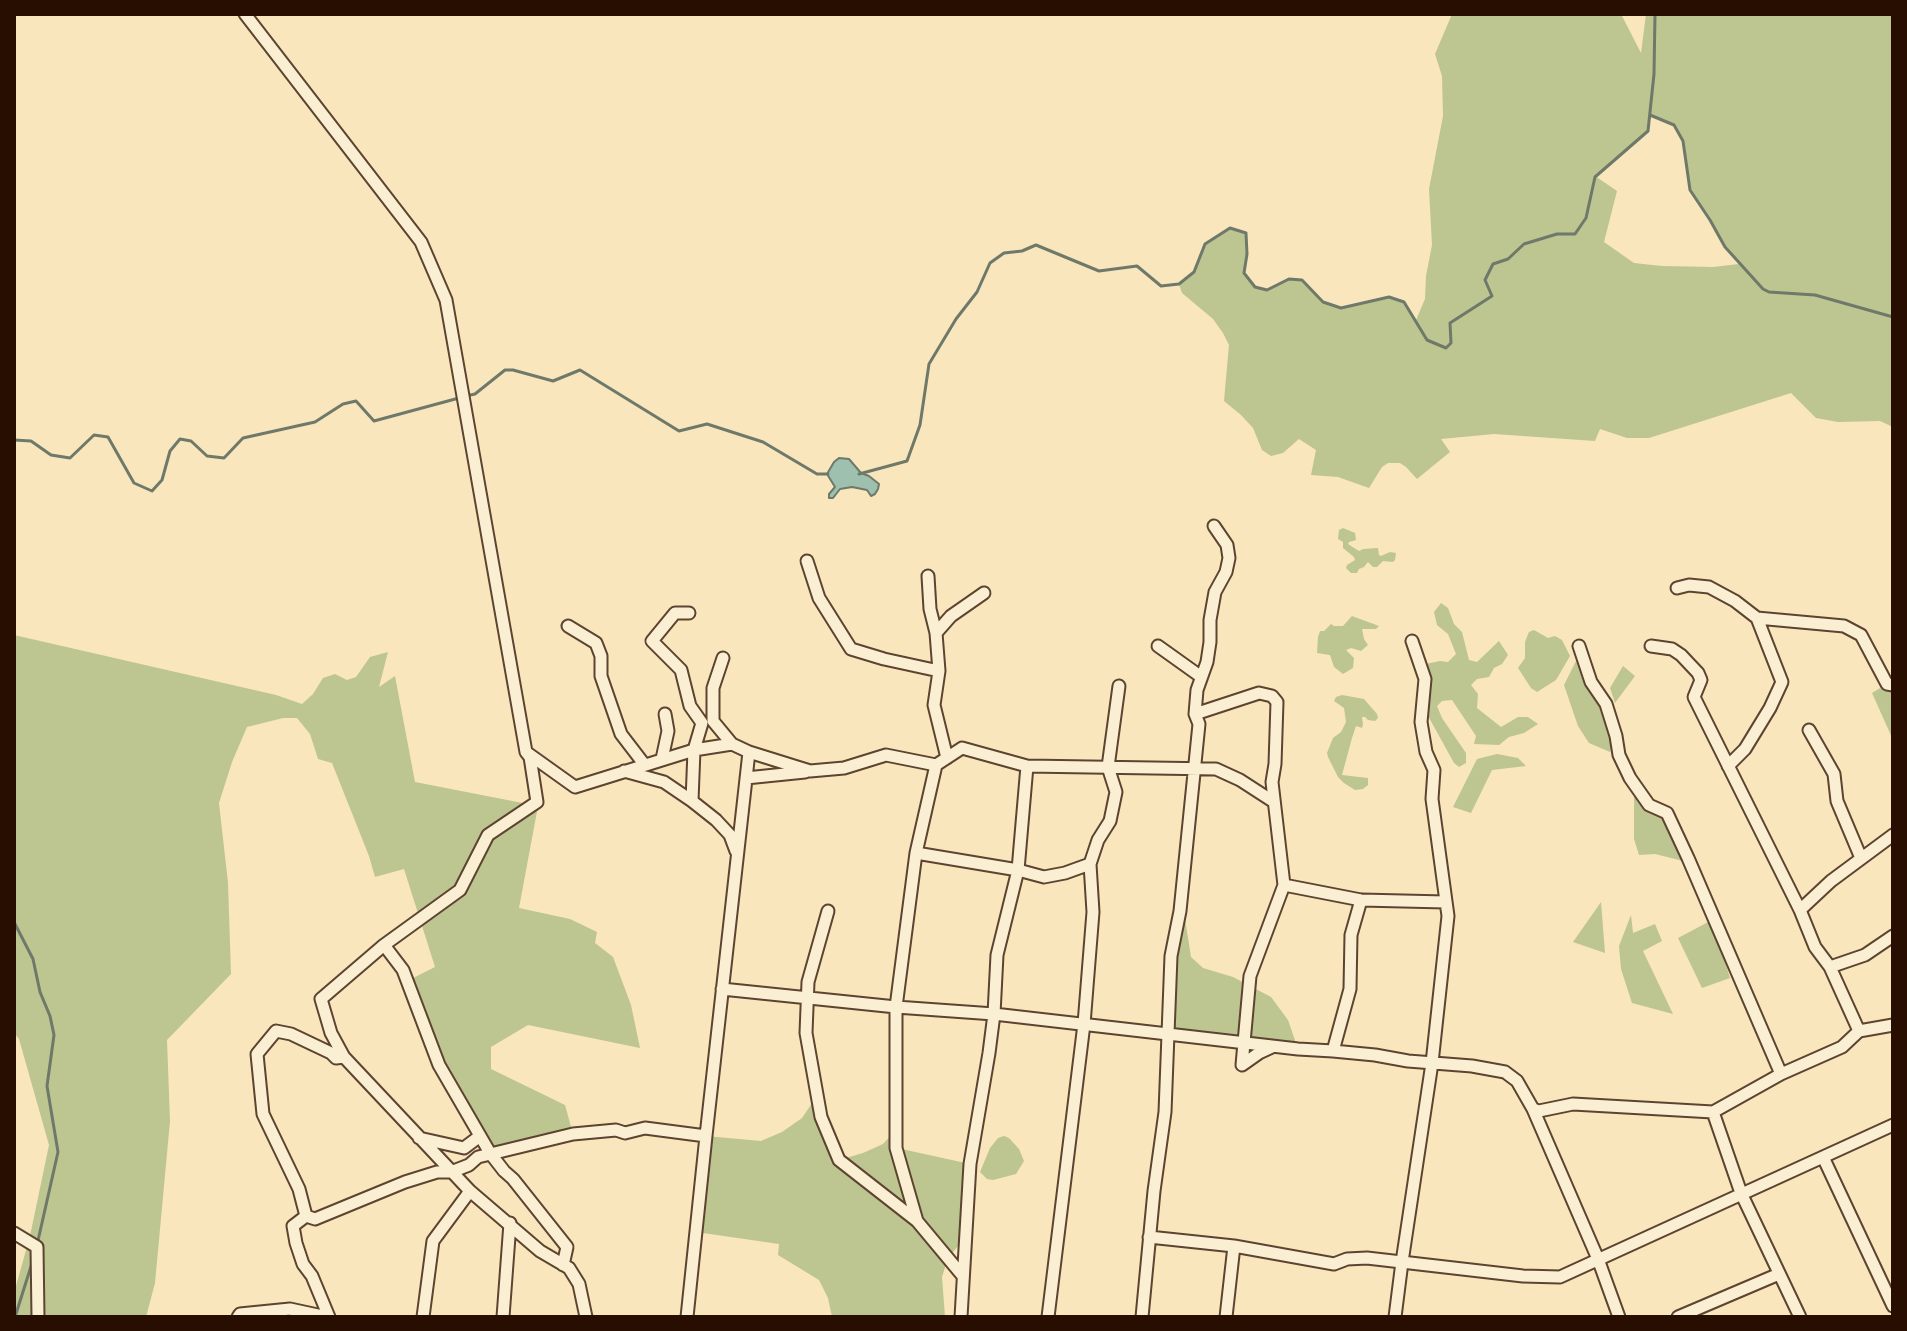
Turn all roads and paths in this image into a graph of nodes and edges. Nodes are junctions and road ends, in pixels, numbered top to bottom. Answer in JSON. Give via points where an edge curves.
{"nodes":[{"id":1,"x":245,"y":14,"type":"edge"},
{"id":2,"x":1214,"y":526,"type":"dead end"},
{"id":3,"x":807,"y":561,"type":"dead end"},
{"id":4,"x":928,"y":576,"type":"dead end"},
{"id":5,"x":1677,"y":588,"type":"dead end"},
{"id":6,"x":984,"y":593,"type":"dead end"},
{"id":7,"x":689,"y":613,"type":"dead end"},
{"id":8,"x":1757,"y":618,"type":"junction"},
{"id":9,"x":568,"y":626,"type":"dead end"},
{"id":10,"x":936,"y":633,"type":"junction"},
{"id":11,"x":1412,"y":641,"type":"dead end"},
{"id":12,"x":1158,"y":646,"type":"dead end"},
{"id":13,"x":1579,"y":646,"type":"dead end"},
{"id":14,"x":1651,"y":646,"type":"dead end"},
{"id":15,"x":723,"y":658,"type":"dead end"},
{"id":16,"x":939,"y":671,"type":"junction"},
{"id":17,"x":1200,"y":676,"type":"junction"},
{"id":18,"x":1893,"y":685,"type":"edge"},
{"id":19,"x":1119,"y":686,"type":"dead end"},
{"id":20,"x":665,"y":714,"type":"dead end"},
{"id":21,"x":1195,"y":714,"type":"junction"},
{"id":22,"x":1809,"y":730,"type":"dead end"},
{"id":23,"x":732,"y":744,"type":"junction"},
{"id":24,"x":694,"y":750,"type":"junction"},
{"id":25,"x":526,"y":752,"type":"junction"},
{"id":26,"x":749,"y":752,"type":"junction"},
{"id":27,"x":662,"y":759,"type":"junction"},
{"id":28,"x":941,"y":762,"type":"junction"},
{"id":29,"x":644,"y":764,"type":"junction"},
{"id":30,"x":1027,"y":766,"type":"junction"},
{"id":31,"x":1728,"y":766,"type":"junction"},
{"id":32,"x":1108,"y":767,"type":"junction"},
{"id":33,"x":1193,"y":768,"type":"junction"},
{"id":34,"x":624,"y":771,"type":"junction"},
{"id":35,"x":810,"y":771,"type":"junction"},
{"id":36,"x":746,"y":778,"type":"junction"},
{"id":37,"x":692,"y":801,"type":"junction"},
{"id":38,"x":1274,"y":802,"type":"junction"},
{"id":39,"x":1893,"y":835,"type":"edge"},
{"id":40,"x":916,"y":853,"type":"junction"},
{"id":41,"x":737,"y":855,"type":"junction"},
{"id":42,"x":1861,"y":858,"type":"junction"},
{"id":43,"x":1090,"y":864,"type":"junction"},
{"id":44,"x":1018,"y":870,"type":"junction"},
{"id":45,"x":1284,"y":885,"type":"junction"},
{"id":46,"x":1361,"y":900,"type":"junction"},
{"id":47,"x":1445,"y":902,"type":"junction"},
{"id":48,"x":1800,"y":910,"type":"junction"},
{"id":49,"x":828,"y":911,"type":"dead end"},
{"id":50,"x":1893,"y":936,"type":"edge"},
{"id":51,"x":384,"y":945,"type":"junction"},
{"id":52,"x":1830,"y":967,"type":"junction"},
{"id":53,"x":722,"y":989,"type":"junction"},
{"id":54,"x":808,"y":998,"type":"junction"},
{"id":55,"x":896,"y":1007,"type":"junction"},
{"id":56,"x":994,"y":1014,"type":"junction"},
{"id":57,"x":1084,"y":1024,"type":"junction"},
{"id":58,"x":1893,"y":1025,"type":"edge"},
{"id":59,"x":1859,"y":1031,"type":"junction"},
{"id":60,"x":1169,"y":1034,"type":"junction"},
{"id":61,"x":1243,"y":1043,"type":"junction"},
{"id":62,"x":1273,"y":1047,"type":"junction"},
{"id":63,"x":1333,"y":1051,"type":"junction"},
{"id":64,"x":344,"y":1057,"type":"junction"},
{"id":65,"x":1432,"y":1063,"type":"junction"},
{"id":66,"x":1781,"y":1074,"type":"junction"},
{"id":67,"x":1533,"y":1109,"type":"junction"},
{"id":68,"x":1713,"y":1112,"type":"junction"},
{"id":69,"x":1893,"y":1125,"type":"edge"},
{"id":70,"x":480,"y":1136,"type":"junction"},
{"id":71,"x":706,"y":1136,"type":"junction"},
{"id":72,"x":419,"y":1138,"type":"junction"},
{"id":73,"x":490,"y":1153,"type":"junction"},
{"id":74,"x":1823,"y":1157,"type":"junction"},
{"id":75,"x":451,"y":1172,"type":"junction"},
{"id":76,"x":470,"y":1191,"type":"junction"},
{"id":77,"x":1741,"y":1193,"type":"junction"},
{"id":78,"x":306,"y":1216,"type":"junction"},
{"id":79,"x":917,"y":1221,"type":"junction"},
{"id":80,"x":510,"y":1223,"type":"junction"},
{"id":81,"x":14,"y":1233,"type":"edge"},
{"id":82,"x":1149,"y":1237,"type":"junction"},
{"id":83,"x":1234,"y":1246,"type":"junction"},
{"id":84,"x":1598,"y":1259,"type":"junction"},
{"id":85,"x":1402,"y":1262,"type":"junction"},
{"id":86,"x":563,"y":1265,"type":"junction"},
{"id":87,"x":1779,"y":1274,"type":"junction"},
{"id":88,"x":962,"y":1275,"type":"junction"},
{"id":89,"x":1893,"y":1306,"type":"edge"},
{"id":90,"x":38,"y":1317,"type":"edge"},
{"id":91,"x":238,"y":1317,"type":"edge"},
{"id":92,"x":328,"y":1317,"type":"edge"},
{"id":93,"x":423,"y":1317,"type":"edge"},
{"id":94,"x":503,"y":1317,"type":"edge"},
{"id":95,"x":586,"y":1317,"type":"edge"},
{"id":96,"x":687,"y":1317,"type":"edge"},
{"id":97,"x":961,"y":1317,"type":"edge"},
{"id":98,"x":1048,"y":1317,"type":"edge"},
{"id":99,"x":1142,"y":1317,"type":"edge"},
{"id":100,"x":1226,"y":1317,"type":"edge"},
{"id":101,"x":1395,"y":1317,"type":"edge"},
{"id":102,"x":1619,"y":1317,"type":"edge"},
{"id":103,"x":1678,"y":1317,"type":"edge"},
{"id":104,"x":1800,"y":1317,"type":"edge"}],
"edges":[{"from":1,"to":25,"type":"street","via":[[421,242],[446,300]]},
{"from":2,"to":17,"type":"street","via":[[1229,558],[1215,592],[1207,662]]},
{"from":3,"to":16,"type":"street","via":[[819,598],[851,649]]},
{"from":4,"to":10,"type":"street"},
{"from":5,"to":8,"type":"street","via":[[1709,587]]},
{"from":6,"to":10,"type":"street"},
{"from":7,"to":24,"type":"street","via":[[675,613],[652,641],[681,670],[690,706],[702,723]]},
{"from":8,"to":18,"type":"street","via":[[1844,626],[1861,635],[1887,684]]},
{"from":8,"to":31,"type":"street","via":[[1782,682],[1745,749]]},
{"from":9,"to":29,"type":"street","via":[[596,643],[621,734]]},
{"from":10,"to":16,"type":"street"},
{"from":11,"to":47,"type":"street","via":[[1425,679],[1421,722],[1434,770],[1432,799]]},
{"from":12,"to":17,"type":"street"},
{"from":13,"to":66,"type":"street","via":[[1591,682],[1606,704],[1619,755],[1649,805],[1667,813]]},
{"from":14,"to":31,"type":"street","via":[[1672,649],[1698,673],[1701,680],[1694,697]]},
{"from":15,"to":23,"type":"street","via":[[713,688],[713,721]]},
{"from":16,"to":28,"type":"street","via":[[934,705]]},
{"from":17,"to":21,"type":"street"},
{"from":19,"to":32,"type":"street"},
{"from":20,"to":27,"type":"street","via":[[668,731]]},
{"from":21,"to":33,"type":"street","via":[[1199,724]]},
{"from":21,"to":38,"type":"street","via":[[1259,693],[1272,696],[1278,709]]},
{"from":22,"to":42,"type":"street","via":[[1834,774],[1837,801]]},
{"from":23,"to":24,"type":"street"},
{"from":23,"to":26,"type":"street"},
{"from":24,"to":27,"type":"street"},
{"from":24,"to":37,"type":"street"},
{"from":25,"to":34,"type":"street","via":[[575,787]]},
{"from":25,"to":51,"type":"street","via":[[537,802],[488,835],[460,890]]},
{"from":26,"to":35,"type":"street"},
{"from":26,"to":36,"type":"street"},
{"from":27,"to":29,"type":"street"},
{"from":28,"to":30,"type":"street","via":[[962,748]]},
{"from":28,"to":35,"type":"street","via":[[886,755],[844,768]]},
{"from":28,"to":40,"type":"street"},
{"from":29,"to":34,"type":"street"},
{"from":30,"to":32,"type":"street"},
{"from":30,"to":44,"type":"street"},
{"from":31,"to":48,"type":"street"},
{"from":32,"to":33,"type":"street"},
{"from":32,"to":43,"type":"street","via":[[1116,792],[1110,821]]},
{"from":33,"to":38,"type":"street","via":[[1216,769]]},
{"from":33,"to":60,"type":"street","via":[[1171,956]]},
{"from":34,"to":37,"type":"street","via":[[664,782]]},
{"from":35,"to":36,"type":"street"},
{"from":36,"to":41,"type":"street"},
{"from":37,"to":41,"type":"street","via":[[730,835]]},
{"from":38,"to":45,"type":"street"},
{"from":39,"to":42,"type":"street"},
{"from":40,"to":44,"type":"street"},
{"from":40,"to":55,"type":"street"},
{"from":41,"to":53,"type":"street"},
{"from":42,"to":48,"type":"street"},
{"from":43,"to":44,"type":"street","via":[[1044,877]]},
{"from":43,"to":57,"type":"street","via":[[1093,912]]},
{"from":44,"to":56,"type":"street","via":[[997,955]]},
{"from":45,"to":46,"type":"street"},
{"from":45,"to":61,"type":"street","via":[[1250,976]]},
{"from":46,"to":47,"type":"street"},
{"from":46,"to":63,"type":"street","via":[[1351,935],[1350,989]]},
{"from":47,"to":65,"type":"street","via":[[1448,916]]},
{"from":48,"to":52,"type":"street"},
{"from":49,"to":54,"type":"street"},
{"from":50,"to":52,"type":"street","via":[[1865,955]]},
{"from":51,"to":64,"type":"street","via":[[321,999]]},
{"from":51,"to":70,"type":"street","via":[[403,970],[439,1065]]},
{"from":52,"to":59,"type":"street"},
{"from":53,"to":54,"type":"street"},
{"from":53,"to":71,"type":"street"},
{"from":54,"to":55,"type":"street"},
{"from":54,"to":79,"type":"street","via":[[806,1033],[821,1117],[839,1160]]},
{"from":55,"to":56,"type":"street"},
{"from":55,"to":79,"type":"street","via":[[896,1148]]},
{"from":56,"to":57,"type":"street"},
{"from":56,"to":88,"type":"street","via":[[970,1164]]},
{"from":57,"to":60,"type":"street"},
{"from":57,"to":98,"type":"street"},
{"from":58,"to":59,"type":"street"},
{"from":59,"to":66,"type":"street","via":[[1842,1047]]},
{"from":60,"to":61,"type":"street"},
{"from":60,"to":82,"type":"street"},
{"from":61,"to":62,"type":"street"},
{"from":61,"to":62,"type":"street","via":[[1242,1065]]},
{"from":62,"to":63,"type":"street"},
{"from":63,"to":65,"type":"street"},
{"from":64,"to":72,"type":"street"},
{"from":64,"to":78,"type":"street","via":[[276,1031],[257,1054],[263,1114],[299,1189]]},
{"from":65,"to":67,"type":"street","via":[[1505,1072],[1517,1081]]},
{"from":65,"to":85,"type":"street"},
{"from":66,"to":68,"type":"street"},
{"from":67,"to":68,"type":"street","via":[[1573,1104]]},
{"from":67,"to":84,"type":"street"},
{"from":68,"to":77,"type":"street"},
{"from":69,"to":74,"type":"street"},
{"from":70,"to":72,"type":"street","via":[[464,1148]]},
{"from":70,"to":73,"type":"street"},
{"from":71,"to":73,"type":"street","via":[[616,1130]]},
{"from":71,"to":96,"type":"street"},
{"from":72,"to":75,"type":"street"},
{"from":73,"to":75,"type":"street"},
{"from":73,"to":86,"type":"street","via":[[567,1247]]},
{"from":74,"to":77,"type":"street"},
{"from":74,"to":89,"type":"street"},
{"from":75,"to":76,"type":"street"},
{"from":75,"to":78,"type":"street","via":[[405,1182],[315,1219]]},
{"from":76,"to":80,"type":"street"},
{"from":76,"to":93,"type":"street","via":[[433,1241]]},
{"from":77,"to":84,"type":"street"},
{"from":77,"to":87,"type":"street"},
{"from":78,"to":92,"type":"street","via":[[293,1226],[296,1243]]},
{"from":79,"to":88,"type":"street"},
{"from":80,"to":86,"type":"street"},
{"from":80,"to":94,"type":"street"},
{"from":81,"to":90,"type":"street","via":[[37,1247]]},
{"from":82,"to":83,"type":"street"},
{"from":82,"to":99,"type":"street"},
{"from":83,"to":85,"type":"street","via":[[1334,1264],[1367,1258]]},
{"from":83,"to":100,"type":"street"},
{"from":84,"to":85,"type":"street","via":[[1560,1277]]},
{"from":84,"to":102,"type":"street"},
{"from":85,"to":101,"type":"street"},
{"from":86,"to":95,"type":"street","via":[[579,1284]]},
{"from":87,"to":103,"type":"street"},
{"from":87,"to":104,"type":"street"},
{"from":88,"to":97,"type":"street"},
{"from":91,"to":92,"type":"street","via":[[290,1309]]}]}
